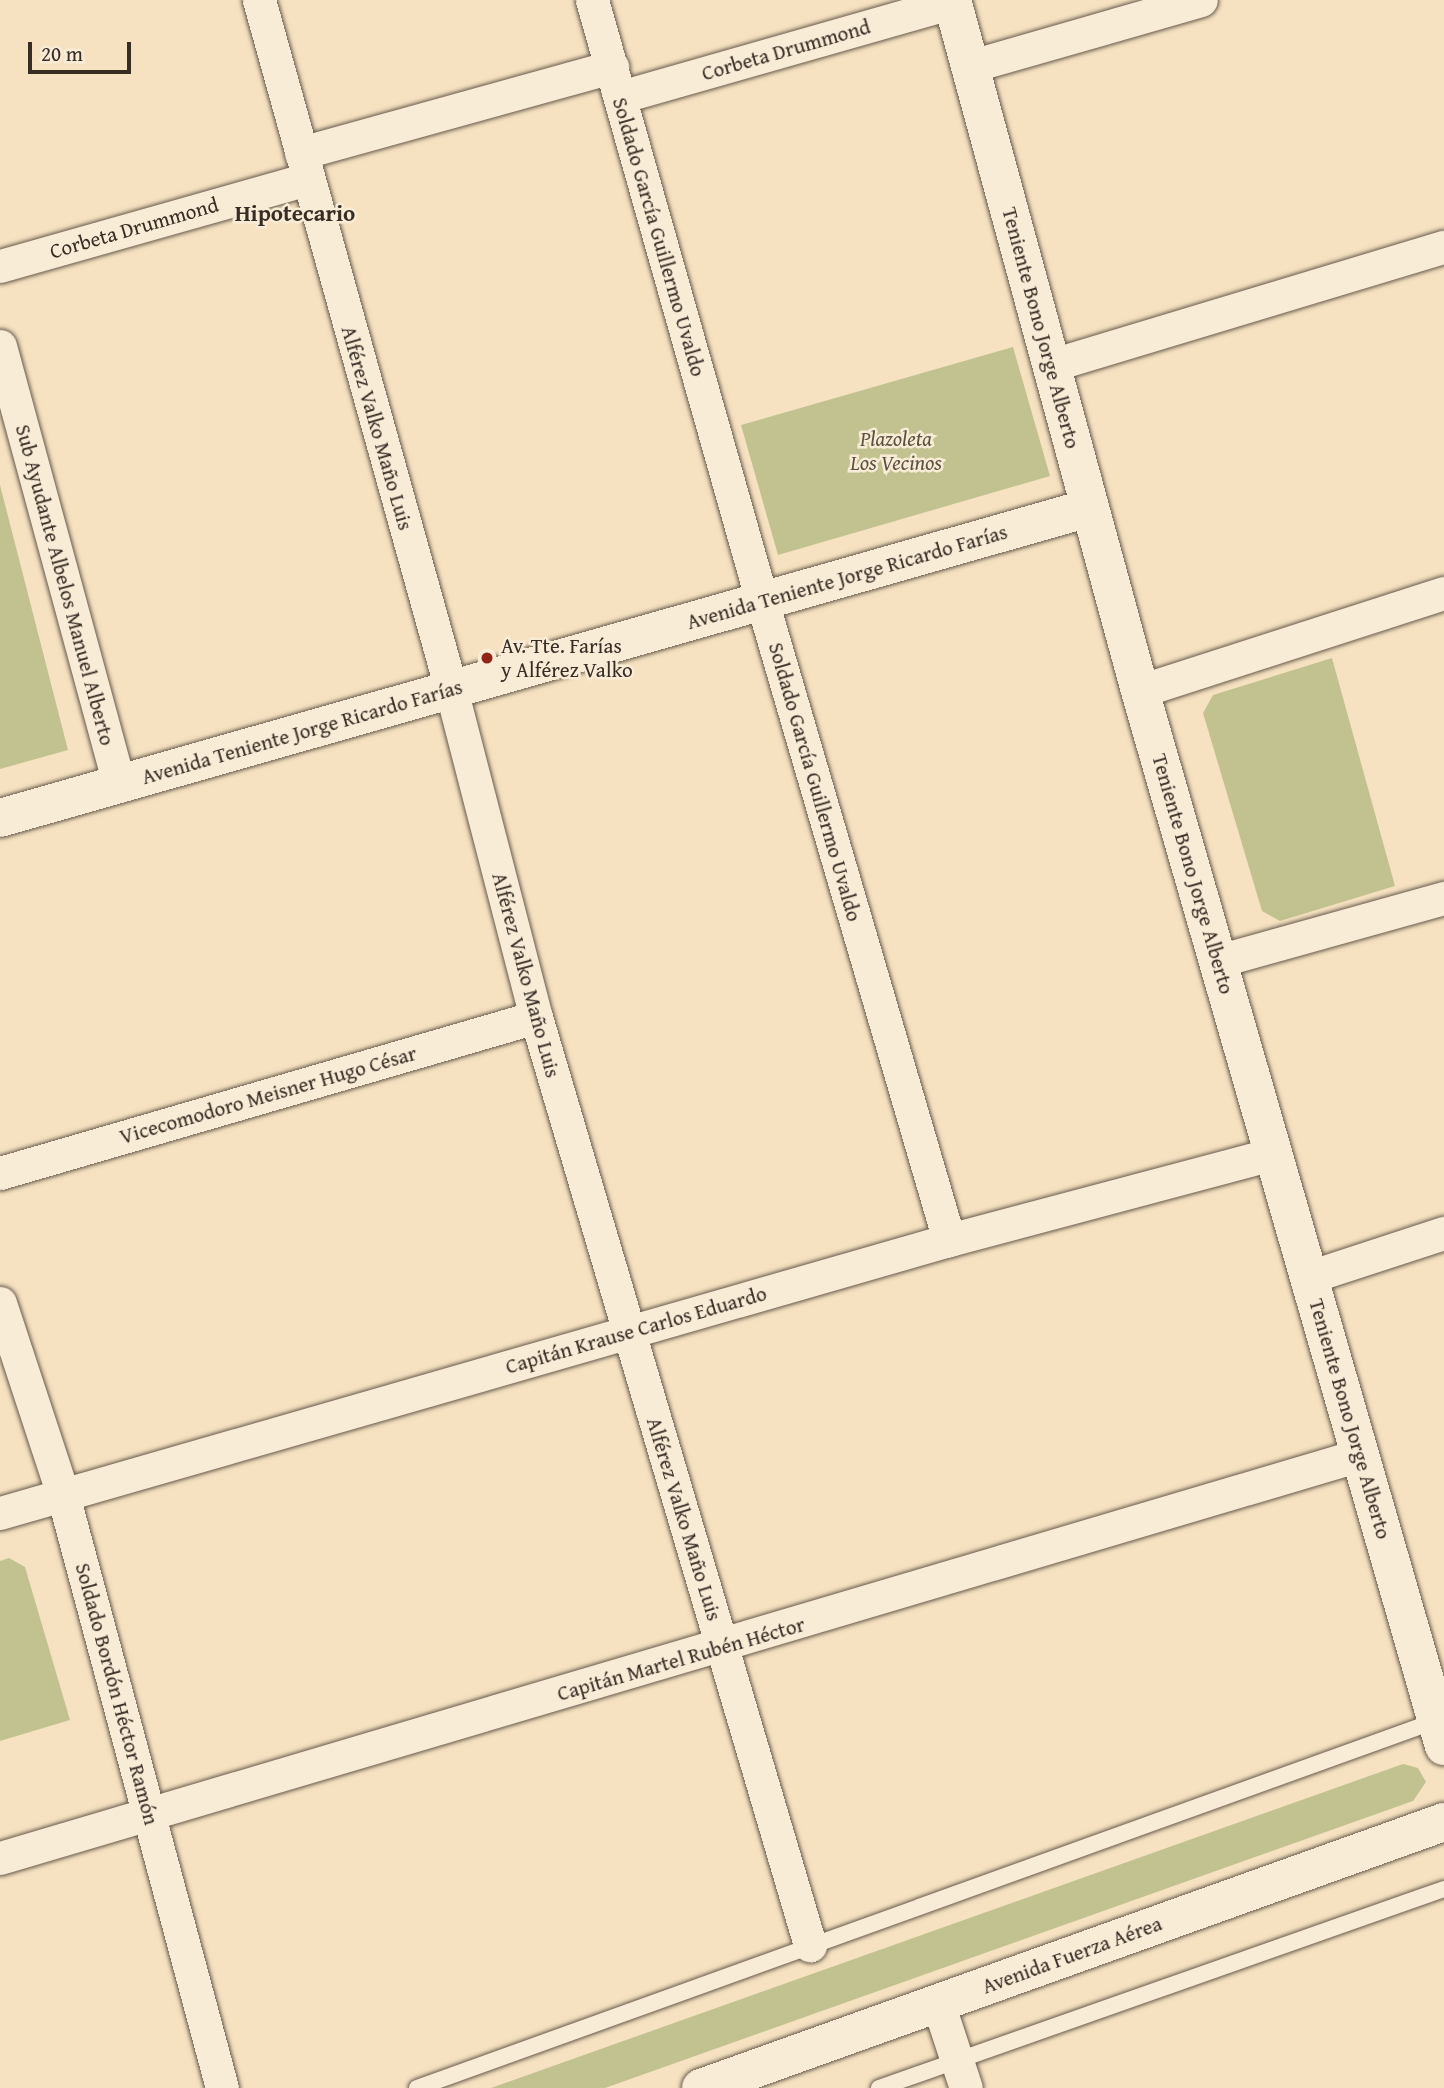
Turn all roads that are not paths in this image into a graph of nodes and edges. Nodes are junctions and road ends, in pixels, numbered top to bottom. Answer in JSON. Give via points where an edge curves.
{"nodes":[{"id":1,"x":259,"y":0,"type":"edge"},
{"id":2,"x":592,"y":0,"type":"edge"},
{"id":3,"x":1201,"y":0,"type":"edge"},
{"id":4,"x":952,"y":1,"type":"edge"},
{"id":5,"x":971,"y":66,"type":"junction"},
{"id":6,"x":616,"y":82,"type":"junction"},
{"id":7,"x":304,"y":166,"type":"junction"},
{"id":8,"x":1444,"y":248,"type":"edge"},
{"id":9,"x":0,"y":266,"type":"edge"},
{"id":10,"x":0,"y":346,"type":"edge"},
{"id":11,"x":1052,"y":365,"type":"junction"},
{"id":12,"x":1088,"y":508,"type":"junction"},
{"id":13,"x":1444,"y":593,"type":"edge"},
{"id":14,"x":762,"y":601,"type":"junction"},
{"id":15,"x":451,"y":690,"type":"junction"},
{"id":16,"x":1140,"y":691,"type":"junction"},
{"id":17,"x":119,"y":784,"type":"junction"},
{"id":18,"x":0,"y":818,"type":"edge"},
{"id":19,"x":1444,"y":898,"type":"edge"},
{"id":20,"x":1218,"y":961,"type":"junction"},
{"id":21,"x":536,"y":1017,"type":"junction"},
{"id":22,"x":1273,"y":1154,"type":"junction"},
{"id":23,"x":0,"y":1173,"type":"edge"},
{"id":24,"x":1444,"y":1233,"type":"edge"},
{"id":25,"x":949,"y":1240,"type":"junction"},
{"id":26,"x":1308,"y":1277,"type":"junction"},
{"id":27,"x":0,"y":1303,"type":"edge"},
{"id":28,"x":627,"y":1332,"type":"junction"},
{"id":29,"x":1360,"y":1455,"type":"junction"},
{"id":30,"x":63,"y":1495,"type":"junction"},
{"id":31,"x":0,"y":1513,"type":"edge"},
{"id":32,"x":722,"y":1648,"type":"junction"},
{"id":33,"x":1441,"y":1728,"type":"edge"},
{"id":34,"x":150,"y":1814,"type":"junction"},
{"id":35,"x":1444,"y":1822,"type":"edge"},
{"id":36,"x":0,"y":1858,"type":"edge"},
{"id":37,"x":1444,"y":1889,"type":"edge"},
{"id":38,"x":810,"y":1945,"type":"junction"},
{"id":39,"x":938,"y":2003,"type":"junction"},
{"id":40,"x":961,"y":2073,"type":"edge"},
{"id":41,"x":222,"y":2088,"type":"edge"},
{"id":42,"x":417,"y":2088,"type":"edge"},
{"id":43,"x":701,"y":2088,"type":"edge"},
{"id":44,"x":879,"y":2088,"type":"edge"}],
"edges":[{"from":1,"to":7,"type":"street","name":"Alférez Valko Maño Luis"},
{"from":2,"to":6,"type":"street","name":"Soldado García Guillermo Uvaldo"},
{"from":3,"to":5,"type":"street"},
{"from":4,"to":5,"type":"street","name":"Teniente Bono Jorge Alberto"},
{"from":4,"to":6,"type":"street","name":"Corbeta Drummond"},
{"from":5,"to":11,"type":"street","name":"Teniente Bono Jorge Alberto"},
{"from":6,"to":7,"type":"street","name":"Corbeta Drummond"},
{"from":6,"to":14,"type":"street","name":"Soldado García Guillermo Uvaldo"},
{"from":7,"to":9,"type":"street","name":"Corbeta Drummond"},
{"from":7,"to":15,"type":"street","name":"Alférez Valko Maño Luis"},
{"from":8,"to":11,"type":"street"},
{"from":10,"to":17,"type":"street","name":"Sub Ayudante Albelos Manuel Alberto"},
{"from":11,"to":12,"type":"street","name":"Teniente Bono Jorge Alberto"},
{"from":12,"to":14,"type":"street","name":"Avenida Teniente Jorge Ricardo Farías"},
{"from":12,"to":16,"type":"street","name":"Teniente Bono Jorge Alberto"},
{"from":13,"to":16,"type":"street"},
{"from":14,"to":15,"type":"street","name":"Avenida Teniente Jorge Ricardo Farías"},
{"from":14,"to":25,"type":"street","name":"Soldado García Guillermo Uvaldo"},
{"from":15,"to":17,"type":"street","name":"Avenida Teniente Jorge Ricardo Farías"},
{"from":15,"to":21,"type":"street","name":"Alférez Valko Maño Luis"},
{"from":16,"to":20,"type":"street","name":"Teniente Bono Jorge Alberto"},
{"from":17,"to":18,"type":"street","name":"Avenida Teniente Jorge Ricardo Farías"},
{"from":19,"to":20,"type":"street"},
{"from":20,"to":22,"type":"street","name":"Teniente Bono Jorge Alberto"},
{"from":21,"to":23,"type":"street","name":"Vicecomodoro Meisner Hugo César"},
{"from":21,"to":28,"type":"street","name":"Alférez Valko Maño Luis"},
{"from":22,"to":25,"type":"street","name":"Capitán Krause Carlos Eduardo"},
{"from":22,"to":26,"type":"street","name":"Teniente Bono Jorge Alberto"},
{"from":24,"to":26,"type":"street"},
{"from":25,"to":28,"type":"street","name":"Capitán Krause Carlos Eduardo"},
{"from":26,"to":29,"type":"street","name":"Teniente Bono Jorge Alberto"},
{"from":27,"to":30,"type":"street","name":"Soldado Bordón Héctor Ramón"},
{"from":28,"to":30,"type":"street","name":"Capitán Krause Carlos Eduardo"},
{"from":28,"to":32,"type":"street","name":"Alférez Valko Maño Luis"},
{"from":29,"to":32,"type":"street","name":"Capitán Martel Rubén Héctor"},
{"from":29,"to":33,"type":"street","name":"Teniente Bono Jorge Alberto"},
{"from":30,"to":31,"type":"street","name":"Capitán Krause Carlos Eduardo"},
{"from":30,"to":34,"type":"street","name":"Soldado Bordón Héctor Ramón"},
{"from":32,"to":34,"type":"street","name":"Capitán Martel Rubén Héctor"},
{"from":32,"to":38,"type":"street","name":"Alférez Valko Maño Luis"},
{"from":33,"to":38,"type":"lane"},
{"from":34,"to":36,"type":"street","name":"Capitán Martel Rubén Héctor"},
{"from":34,"to":41,"type":"street","name":"Soldado Bordón Héctor Ramón"},
{"from":35,"to":39,"type":"street","name":"Avenida Fuerza Aérea"},
{"from":37,"to":40,"type":"lane"},
{"from":38,"to":42,"type":"lane"},
{"from":39,"to":40,"type":"street"},
{"from":39,"to":43,"type":"street","name":"Avenida Fuerza Aérea"},
{"from":40,"to":44,"type":"lane"}]}
